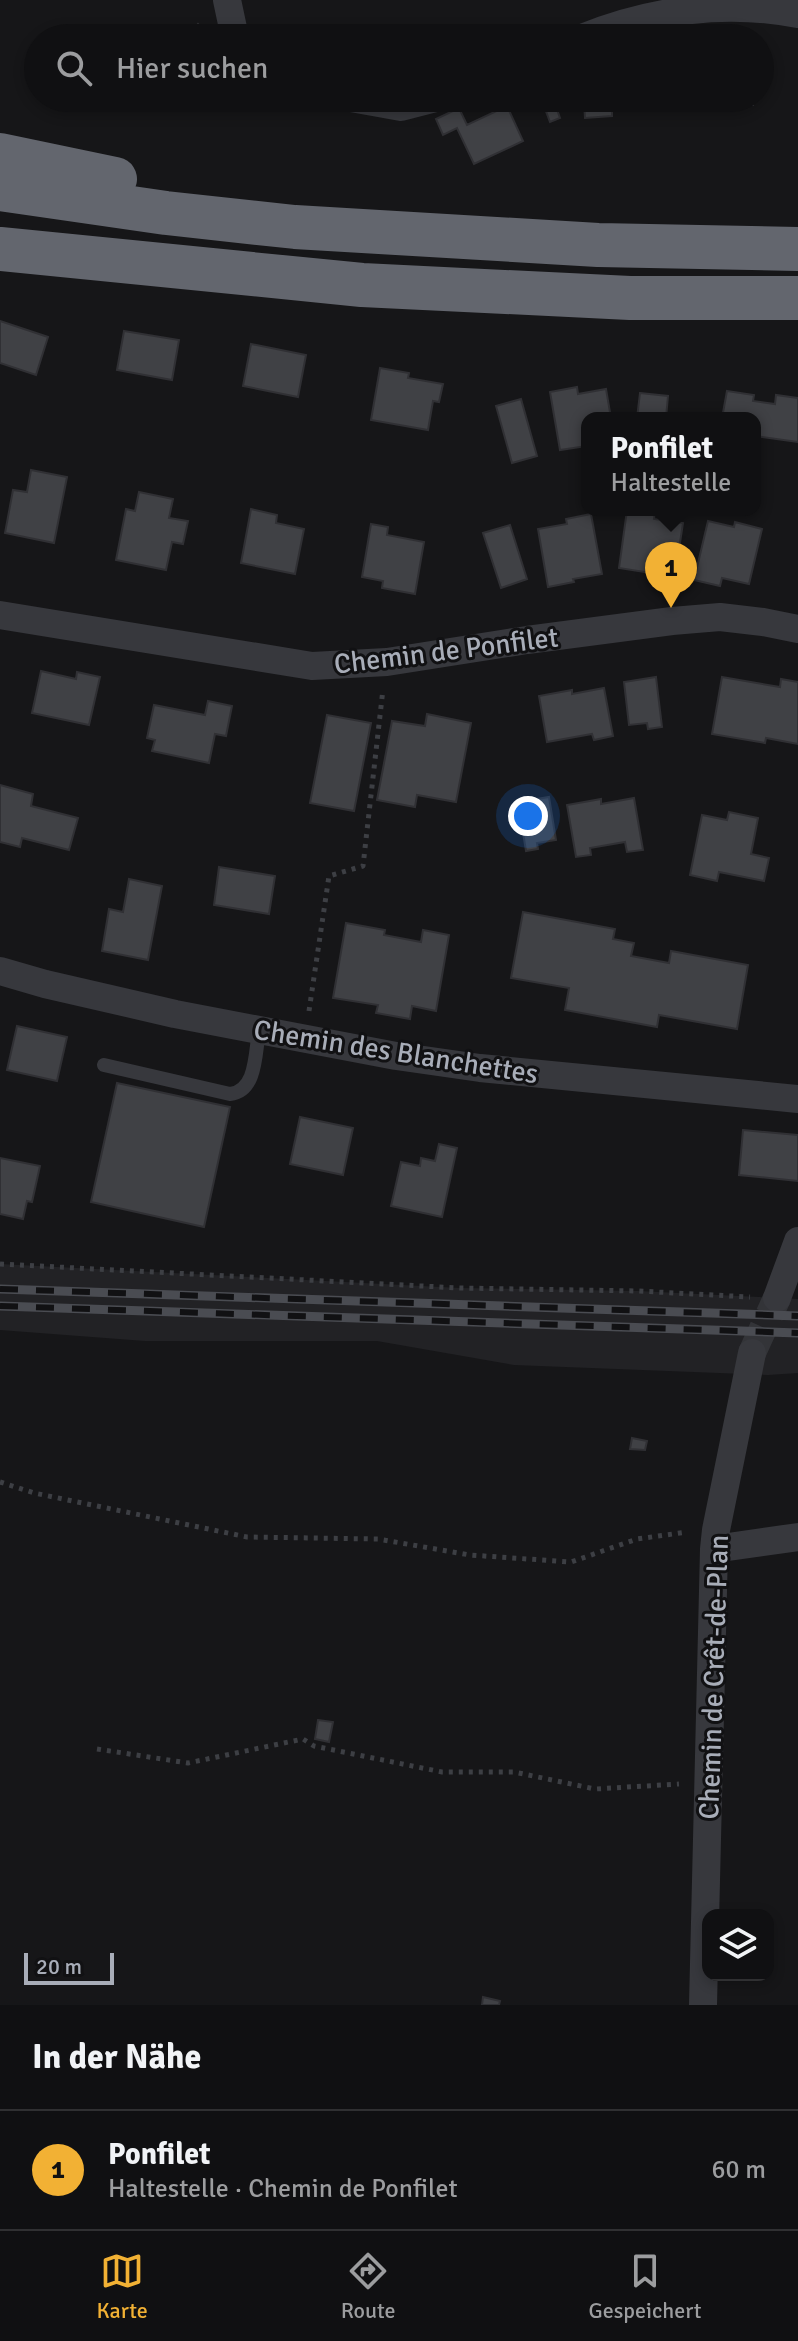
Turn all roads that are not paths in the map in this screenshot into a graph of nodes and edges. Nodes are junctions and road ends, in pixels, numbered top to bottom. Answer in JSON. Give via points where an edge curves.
{"nodes":[{"id":1,"x":227,"y":0,"type":"edge"},
{"id":2,"x":798,"y":14,"type":"edge"},
{"id":3,"x":232,"y":24,"type":"edge"},
{"id":4,"x":621,"y":24,"type":"edge"},
{"id":5,"x":0,"y":155,"type":"edge"},
{"id":6,"x":0,"y":189,"type":"edge"},
{"id":7,"x":489,"y":237,"type":"junction"},
{"id":8,"x":0,"y":249,"type":"edge"},
{"id":9,"x":798,"y":249,"type":"edge"},
{"id":10,"x":798,"y":298,"type":"edge"},
{"id":11,"x":0,"y":615,"type":"edge"},
{"id":12,"x":798,"y":629,"type":"edge"},
{"id":13,"x":0,"y":971,"type":"edge"},
{"id":14,"x":259,"y":1031,"type":"junction"},
{"id":15,"x":104,"y":1065,"type":"dead end"},
{"id":16,"x":798,"y":1099,"type":"edge"},
{"id":17,"x":798,"y":1241,"type":"edge"},
{"id":18,"x":768,"y":1298,"type":"tunnel mouth"},
{"id":19,"x":752,"y":1353,"type":"tunnel mouth"},
{"id":20,"x":798,"y":1537,"type":"edge"},
{"id":21,"x":715,"y":1539,"type":"junction"},
{"id":22,"x":703,"y":2005,"type":"edge"}],
"edges":[{"from":1,"to":3,"type":"street"},
{"from":2,"to":4,"type":"street","via":[[703,7]]},
{"from":5,"to":7,"type":"highway","via":[[166,189]]},
{"from":6,"to":7,"type":"highway","via":[[281,225]]},
{"from":7,"to":9,"type":"highway"},
{"from":8,"to":10,"type":"highway","via":[[362,285],[615,297]]},
{"from":11,"to":12,"type":"street","name":"Chemin de Ponfilet","via":[[312,666],[387,662],[720,617]]},
{"from":13,"to":14,"type":"street","name":"Chemin des Blanchettes"},
{"from":14,"to":15,"type":"lane","via":[[250,1080],[238,1093]]},
{"from":14,"to":16,"type":"street","name":"Chemin des Blanchettes","via":[[480,1068]]},
{"from":17,"to":18,"type":"street"},
{"from":19,"to":21,"type":"street","name":"Chemin de Crêt-de-Plan"},
{"from":20,"to":21,"type":"street"},
{"from":21,"to":22,"type":"street","name":"Chemin de Crêt-de-Plan"}]}
